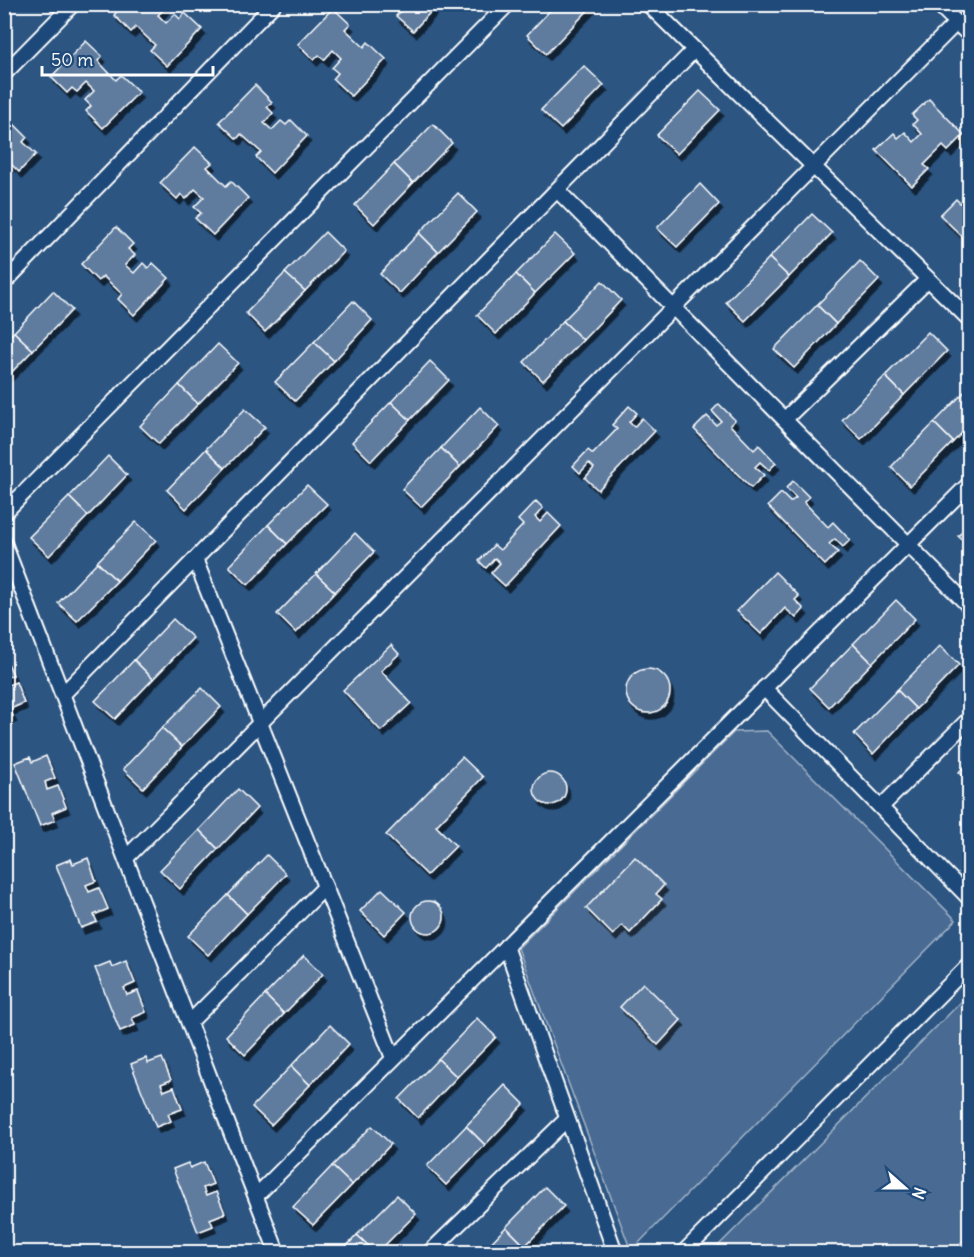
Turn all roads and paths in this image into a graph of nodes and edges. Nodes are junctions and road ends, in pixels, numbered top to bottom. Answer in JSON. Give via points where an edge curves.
{"nodes":[{"id":1,"x":73,"y":4,"type":"edge"},
{"id":2,"x":274,"y":4,"type":"edge"},
{"id":3,"x":508,"y":4,"type":"edge"},
{"id":4,"x":648,"y":4,"type":"edge"},
{"id":5,"x":938,"y":4,"type":"edge"},
{"id":6,"x":956,"y":23,"type":"junction"},
{"id":7,"x":969,"y":36,"type":"edge"},
{"id":8,"x":694,"y":50,"type":"junction"},
{"id":9,"x":4,"y":75,"type":"edge"},
{"id":10,"x":813,"y":167,"type":"junction"},
{"id":11,"x":557,"y":189,"type":"junction"},
{"id":12,"x":928,"y":279,"type":"junction"},
{"id":13,"x":4,"y":283,"type":"edge"},
{"id":14,"x":674,"y":308,"type":"junction"},
{"id":15,"x":969,"y":320,"type":"edge"},
{"id":16,"x":784,"y":419,"type":"junction"},
{"id":17,"x":969,"y":483,"type":"edge"},
{"id":18,"x":4,"y":513,"type":"edge"},
{"id":19,"x":4,"y":543,"type":"edge"},
{"id":20,"x":908,"y":544,"type":"junction"},
{"id":21,"x":195,"y":559,"type":"junction"},
{"id":22,"x":969,"y":607,"type":"edge"},
{"id":23,"x":764,"y":688,"type":"junction"},
{"id":24,"x":63,"y":694,"type":"junction"},
{"id":25,"x":969,"y":718,"type":"edge"},
{"id":26,"x":260,"y":723,"type":"junction"},
{"id":27,"x":881,"y":807,"type":"junction"},
{"id":28,"x":126,"y":858,"type":"junction"},
{"id":29,"x":325,"y":887,"type":"junction"},
{"id":30,"x":969,"y":899,"type":"edge"},
{"id":31,"x":506,"y":946,"type":"junction"},
{"id":32,"x":969,"y":964,"type":"edge"},
{"id":33,"x":189,"y":1022,"type":"junction"},
{"id":34,"x":393,"y":1058,"type":"junction"},
{"id":35,"x":567,"y":1119,"type":"junction"},
{"id":36,"x":256,"y":1196,"type":"junction"},
{"id":37,"x":277,"y":1252,"type":"edge"},
{"id":38,"x":430,"y":1252,"type":"edge"},
{"id":39,"x":615,"y":1252,"type":"edge"},
{"id":40,"x":684,"y":1252,"type":"edge"}],
"edges":[{"from":1,"to":9,"type":"lane"},
{"from":2,"to":13,"type":"lane"},
{"from":3,"to":18,"type":"lane"},
{"from":4,"to":8,"type":"lane"},
{"from":5,"to":6,"type":"lane"},
{"from":6,"to":7,"type":"lane"},
{"from":6,"to":10,"type":"lane"},
{"from":8,"to":10,"type":"lane"},
{"from":8,"to":11,"type":"lane"},
{"from":10,"to":12,"type":"lane"},
{"from":10,"to":14,"type":"lane"},
{"from":11,"to":14,"type":"lane"},
{"from":11,"to":21,"type":"lane"},
{"from":12,"to":15,"type":"lane"},
{"from":12,"to":16,"type":"lane"},
{"from":14,"to":16,"type":"lane"},
{"from":14,"to":26,"type":"lane"},
{"from":16,"to":20,"type":"lane"},
{"from":17,"to":20,"type":"lane"},
{"from":19,"to":24,"type":"lane"},
{"from":20,"to":22,"type":"lane"},
{"from":20,"to":23,"type":"lane"},
{"from":21,"to":24,"type":"lane"},
{"from":21,"to":26,"type":"lane"},
{"from":23,"to":27,"type":"lane"},
{"from":23,"to":31,"type":"lane"},
{"from":24,"to":28,"type":"lane"},
{"from":25,"to":27,"type":"lane"},
{"from":26,"to":28,"type":"lane"},
{"from":26,"to":29,"type":"lane"},
{"from":27,"to":30,"type":"lane"},
{"from":28,"to":33,"type":"lane"},
{"from":29,"to":33,"type":"lane"},
{"from":29,"to":34,"type":"lane"},
{"from":31,"to":34,"type":"lane"},
{"from":31,"to":35,"type":"lane"},
{"from":32,"to":40,"type":"lane"},
{"from":33,"to":36,"type":"lane"},
{"from":34,"to":36,"type":"lane"},
{"from":35,"to":38,"type":"lane"},
{"from":35,"to":39,"type":"lane"},
{"from":36,"to":37,"type":"lane"}]}
